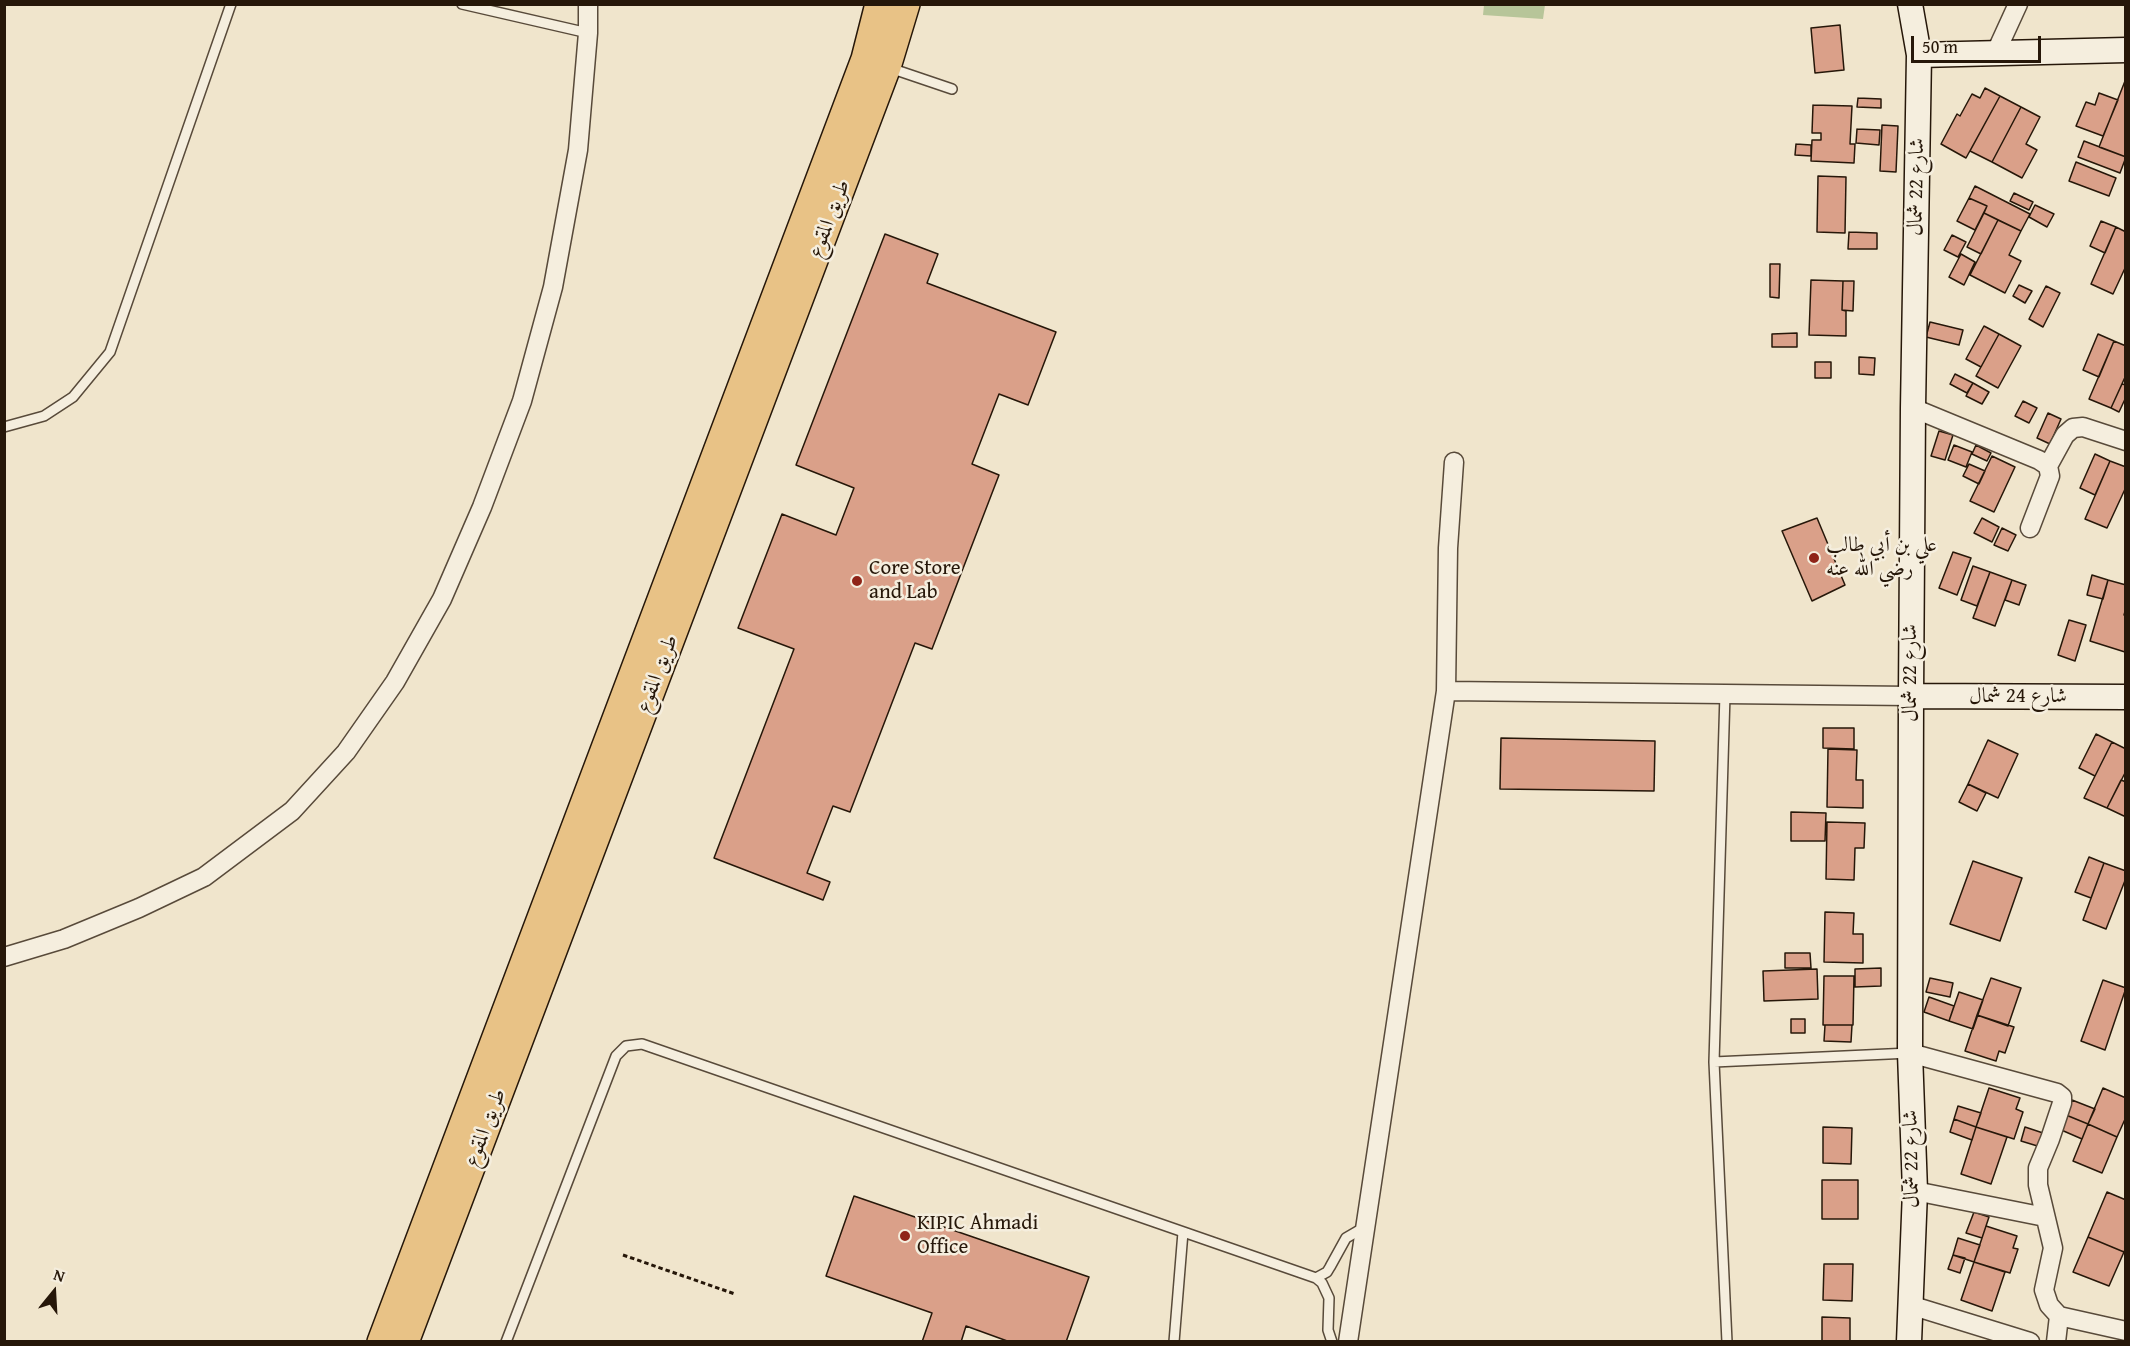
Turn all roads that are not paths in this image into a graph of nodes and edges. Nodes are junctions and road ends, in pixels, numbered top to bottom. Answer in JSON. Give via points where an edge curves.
{"nodes":[{"id":1,"x":231,"y":4,"type":"edge"},
{"id":2,"x":462,"y":4,"type":"edge"},
{"id":3,"x":588,"y":4,"type":"edge"},
{"id":4,"x":879,"y":4,"type":"edge"},
{"id":5,"x":906,"y":4,"type":"edge"},
{"id":6,"x":1910,"y":4,"type":"edge"},
{"id":7,"x":2018,"y":4,"type":"edge"},
{"id":8,"x":588,"y":33,"type":"junction"},
{"id":9,"x":2126,"y":50,"type":"edge"},
{"id":10,"x":1996,"y":52,"type":"junction"},
{"id":11,"x":1919,"y":55,"type":"junction"},
{"id":12,"x":887,"y":67,"type":"junction"},
{"id":13,"x":952,"y":89,"type":"dead end"},
{"id":14,"x":1913,"y":408,"type":"junction"},
{"id":15,"x":4,"y":427,"type":"edge"},
{"id":16,"x":2126,"y":441,"type":"edge"},
{"id":17,"x":1454,"y":462,"type":"dead end"},
{"id":18,"x":2048,"y":466,"type":"junction"},
{"id":19,"x":2030,"y":528,"type":"dead end"},
{"id":20,"x":1446,"y":691,"type":"junction"},
{"id":21,"x":1725,"y":694,"type":"junction"},
{"id":22,"x":1911,"y":696,"type":"junction"},
{"id":23,"x":2126,"y":697,"type":"edge"},
{"id":24,"x":4,"y":957,"type":"edge"},
{"id":25,"x":1910,"y":1053,"type":"junction"},
{"id":26,"x":1714,"y":1062,"type":"junction"},
{"id":27,"x":1914,"y":1191,"type":"junction"},
{"id":28,"x":2044,"y":1217,"type":"junction"},
{"id":29,"x":1365,"y":1230,"type":"junction"},
{"id":30,"x":1183,"y":1232,"type":"junction"},
{"id":31,"x":1316,"y":1278,"type":"junction"},
{"id":32,"x":1910,"y":1305,"type":"junction"},
{"id":33,"x":2059,"y":1316,"type":"junction"},
{"id":34,"x":2126,"y":1331,"type":"edge"},
{"id":35,"x":381,"y":1341,"type":"edge"},
{"id":36,"x":405,"y":1341,"type":"edge"},
{"id":37,"x":506,"y":1341,"type":"edge"},
{"id":38,"x":1174,"y":1341,"type":"edge"},
{"id":39,"x":1332,"y":1341,"type":"edge"},
{"id":40,"x":1348,"y":1341,"type":"edge"},
{"id":41,"x":1727,"y":1341,"type":"edge"},
{"id":42,"x":1909,"y":1341,"type":"edge"},
{"id":43,"x":2030,"y":1341,"type":"edge"},
{"id":44,"x":2056,"y":1341,"type":"edge"}],
"edges":[{"from":1,"to":15,"type":"lane","via":[[110,352],[74,397],[44,416]]},
{"from":2,"to":8,"type":"lane"},
{"from":3,"to":8,"type":"street"},
{"from":4,"to":35,"type":"main road","name":"طريق المقوع","via":[[865,59]]},
{"from":5,"to":12,"type":"main road","name":"طريق المقوع"},
{"from":6,"to":11,"type":"street","name":"شارع 22 شمال"},
{"from":7,"to":10,"type":"street"},
{"from":8,"to":24,"type":"street","via":[[576,162],[553,286],[522,401],[442,599],[395,682],[346,752],[292,811],[204,877],[63,939]]},
{"from":9,"to":10,"type":"street"},
{"from":10,"to":11,"type":"street"},
{"from":11,"to":14,"type":"street","name":"شارع 22 شمال"},
{"from":12,"to":13,"type":"lane"},
{"from":12,"to":36,"type":"main road","name":"طريق المقوع"},
{"from":14,"to":18,"type":"street"},
{"from":14,"to":22,"type":"street","name":"شارع 22 شمال"},
{"from":16,"to":18,"type":"street","via":[[2083,427],[2073,428]]},
{"from":17,"to":20,"type":"street"},
{"from":18,"to":19,"type":"street","via":[[2050,476]]},
{"from":20,"to":21,"type":"street"},
{"from":20,"to":29,"type":"street"},
{"from":21,"to":22,"type":"street"},
{"from":21,"to":26,"type":"lane"},
{"from":22,"to":23,"type":"street","name":"شارع 24 شمال"},
{"from":22,"to":25,"type":"street","name":"شارع 22 شمال"},
{"from":25,"to":26,"type":"lane"},
{"from":25,"to":27,"type":"street","name":"شارع 22 شمال"},
{"from":25,"to":28,"type":"street","via":[[2062,1097],[2038,1168],[2037,1185]]},
{"from":26,"to":41,"type":"lane"},
{"from":27,"to":28,"type":"street"},
{"from":27,"to":32,"type":"street","name":"شارع 22 شمال"},
{"from":28,"to":33,"type":"street","via":[[2053,1248],[2044,1290],[2049,1305]]},
{"from":29,"to":31,"type":"lane","via":[[1346,1238],[1327,1272]]},
{"from":29,"to":40,"type":"street"},
{"from":30,"to":31,"type":"lane"},
{"from":30,"to":37,"type":"lane","via":[[664,1050],[642,1044],[626,1046],[616,1056]]},
{"from":30,"to":38,"type":"lane"},
{"from":31,"to":39,"type":"lane","via":[[1329,1298],[1328,1330]]},
{"from":32,"to":42,"type":"street","name":"شارع 22 شمال"},
{"from":32,"to":43,"type":"street"},
{"from":33,"to":34,"type":"street"},
{"from":33,"to":44,"type":"street"}]}
